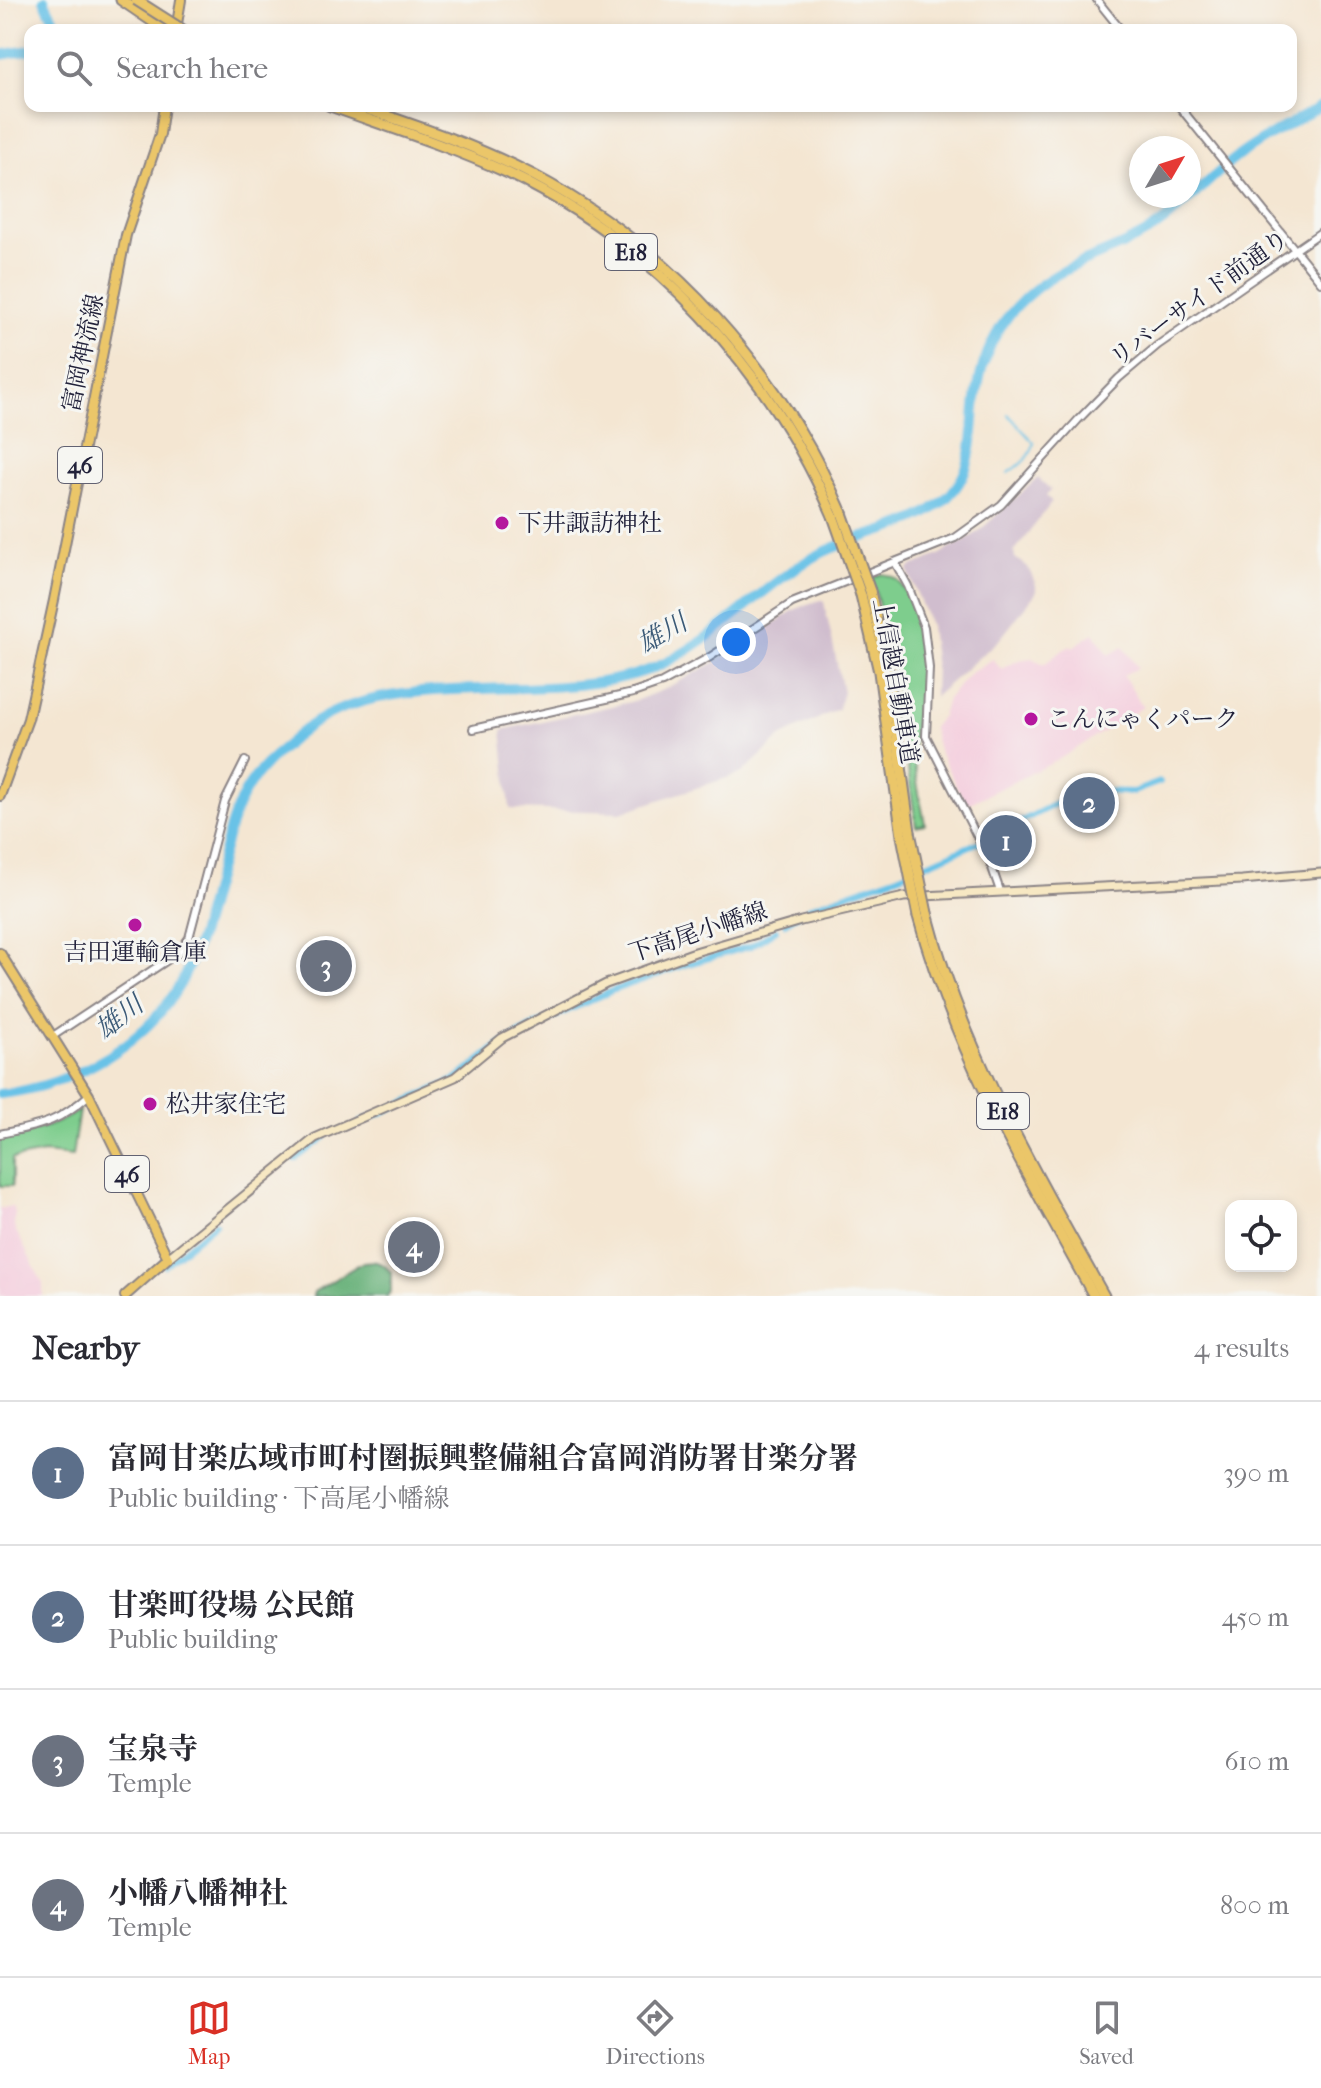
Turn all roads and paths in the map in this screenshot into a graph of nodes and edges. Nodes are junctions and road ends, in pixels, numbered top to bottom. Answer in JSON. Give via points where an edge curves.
{"nodes":[{"id":1,"x":121,"y":0,"type":"edge"},
{"id":2,"x":136,"y":0,"type":"edge"},
{"id":3,"x":181,"y":0,"type":"edge"},
{"id":4,"x":1097,"y":0,"type":"edge"},
{"id":5,"x":156,"y":24,"type":"edge"},
{"id":6,"x":174,"y":24,"type":"edge"},
{"id":7,"x":177,"y":24,"type":"edge"},
{"id":8,"x":1116,"y":24,"type":"edge"},
{"id":9,"x":163,"y":112,"type":"edge"},
{"id":10,"x":347,"y":112,"type":"edge"},
{"id":11,"x":375,"y":112,"type":"edge"},
{"id":12,"x":1184,"y":112,"type":"edge"},
{"id":13,"x":1321,"y":232,"type":"edge"},
{"id":14,"x":1294,"y":250,"type":"junction"},
{"id":15,"x":1321,"y":282,"type":"edge"},
{"id":16,"x":837,"y":515,"type":"junction"},
{"id":17,"x":896,"y":564,"type":"junction"},
{"id":18,"x":473,"y":729,"type":"dead end"},
{"id":19,"x":245,"y":761,"type":"dead end"},
{"id":20,"x":0,"y":796,"type":"edge"},
{"id":21,"x":1321,"y":873,"type":"edge"},
{"id":22,"x":1000,"y":891,"type":"junction"},
{"id":23,"x":923,"y":915,"type":"junction"},
{"id":24,"x":0,"y":953,"type":"edge"},
{"id":25,"x":53,"y":1036,"type":"junction"},
{"id":26,"x":87,"y":1092,"type":"junction"},
{"id":27,"x":0,"y":1134,"type":"edge"},
{"id":28,"x":168,"y":1258,"type":"junction"},
{"id":29,"x":125,"y":1296,"type":"edge"},
{"id":30,"x":1094,"y":1296,"type":"edge"},
{"id":31,"x":1104,"y":1296,"type":"edge"}],
"edges":[{"from":1,"to":5,"type":"highway"},
{"from":2,"to":6,"type":"highway","bridge":true},
{"from":3,"to":7,"type":"main road"},
{"from":4,"to":8,"type":"street"},
{"from":9,"to":20,"type":"main road","name":"富岡神流線","number":"46","via":[[123,249],[28,719]]},
{"from":10,"to":16,"type":"highway","name":"上信越自動車道","number":"E18","via":[[507,173],[583,217],[639,258],[691,305],[756,380]]},
{"from":11,"to":16,"type":"highway","name":"上信越自動車道","number":"E18","via":[[522,170],[597,215],[654,258],[713,314],[763,374],[808,444]]},
{"from":12,"to":14,"type":"street"},
{"from":13,"to":14,"type":"street","name":"リバーサイド前通り"},
{"from":14,"to":15,"type":"street"},
{"from":14,"to":17,"type":"street","name":"リバーサイド前通り","via":[[1119,378],[1004,502],[955,538]]},
{"from":16,"to":23,"type":"highway","name":"上信越自動車道","number":"E18","bridge":true,"via":[[888,671],[906,834]]},
{"from":17,"to":18,"type":"street","name":"リバーサイド前通り","via":[[792,603],[662,683]]},
{"from":17,"to":22,"type":"street","via":[[924,627],[929,668],[926,736]]},
{"from":19,"to":25,"type":"street","via":[[225,801],[189,938],[178,953]]},
{"from":21,"to":22,"type":"main road","name":"下高尾小幡線"},
{"from":22,"to":28,"type":"main road","name":"下高尾小幡線","via":[[871,903],[744,936],[606,984],[502,1038],[455,1077],[315,1138]]},
{"from":23,"to":30,"type":"highway","name":"上信越自動車道","number":"E18","via":[[945,1003],[969,1061]]},
{"from":23,"to":31,"type":"highway","name":"上信越自動車道","number":"E18","via":[[975,1055]]},
{"from":24,"to":25,"type":"main road","number":"46"},
{"from":25,"to":26,"type":"main road","number":"46"},
{"from":26,"to":27,"type":"street","via":[[67,1114],[49,1123]]},
{"from":26,"to":28,"type":"main road","number":"46"},
{"from":28,"to":29,"type":"main road"}]}
